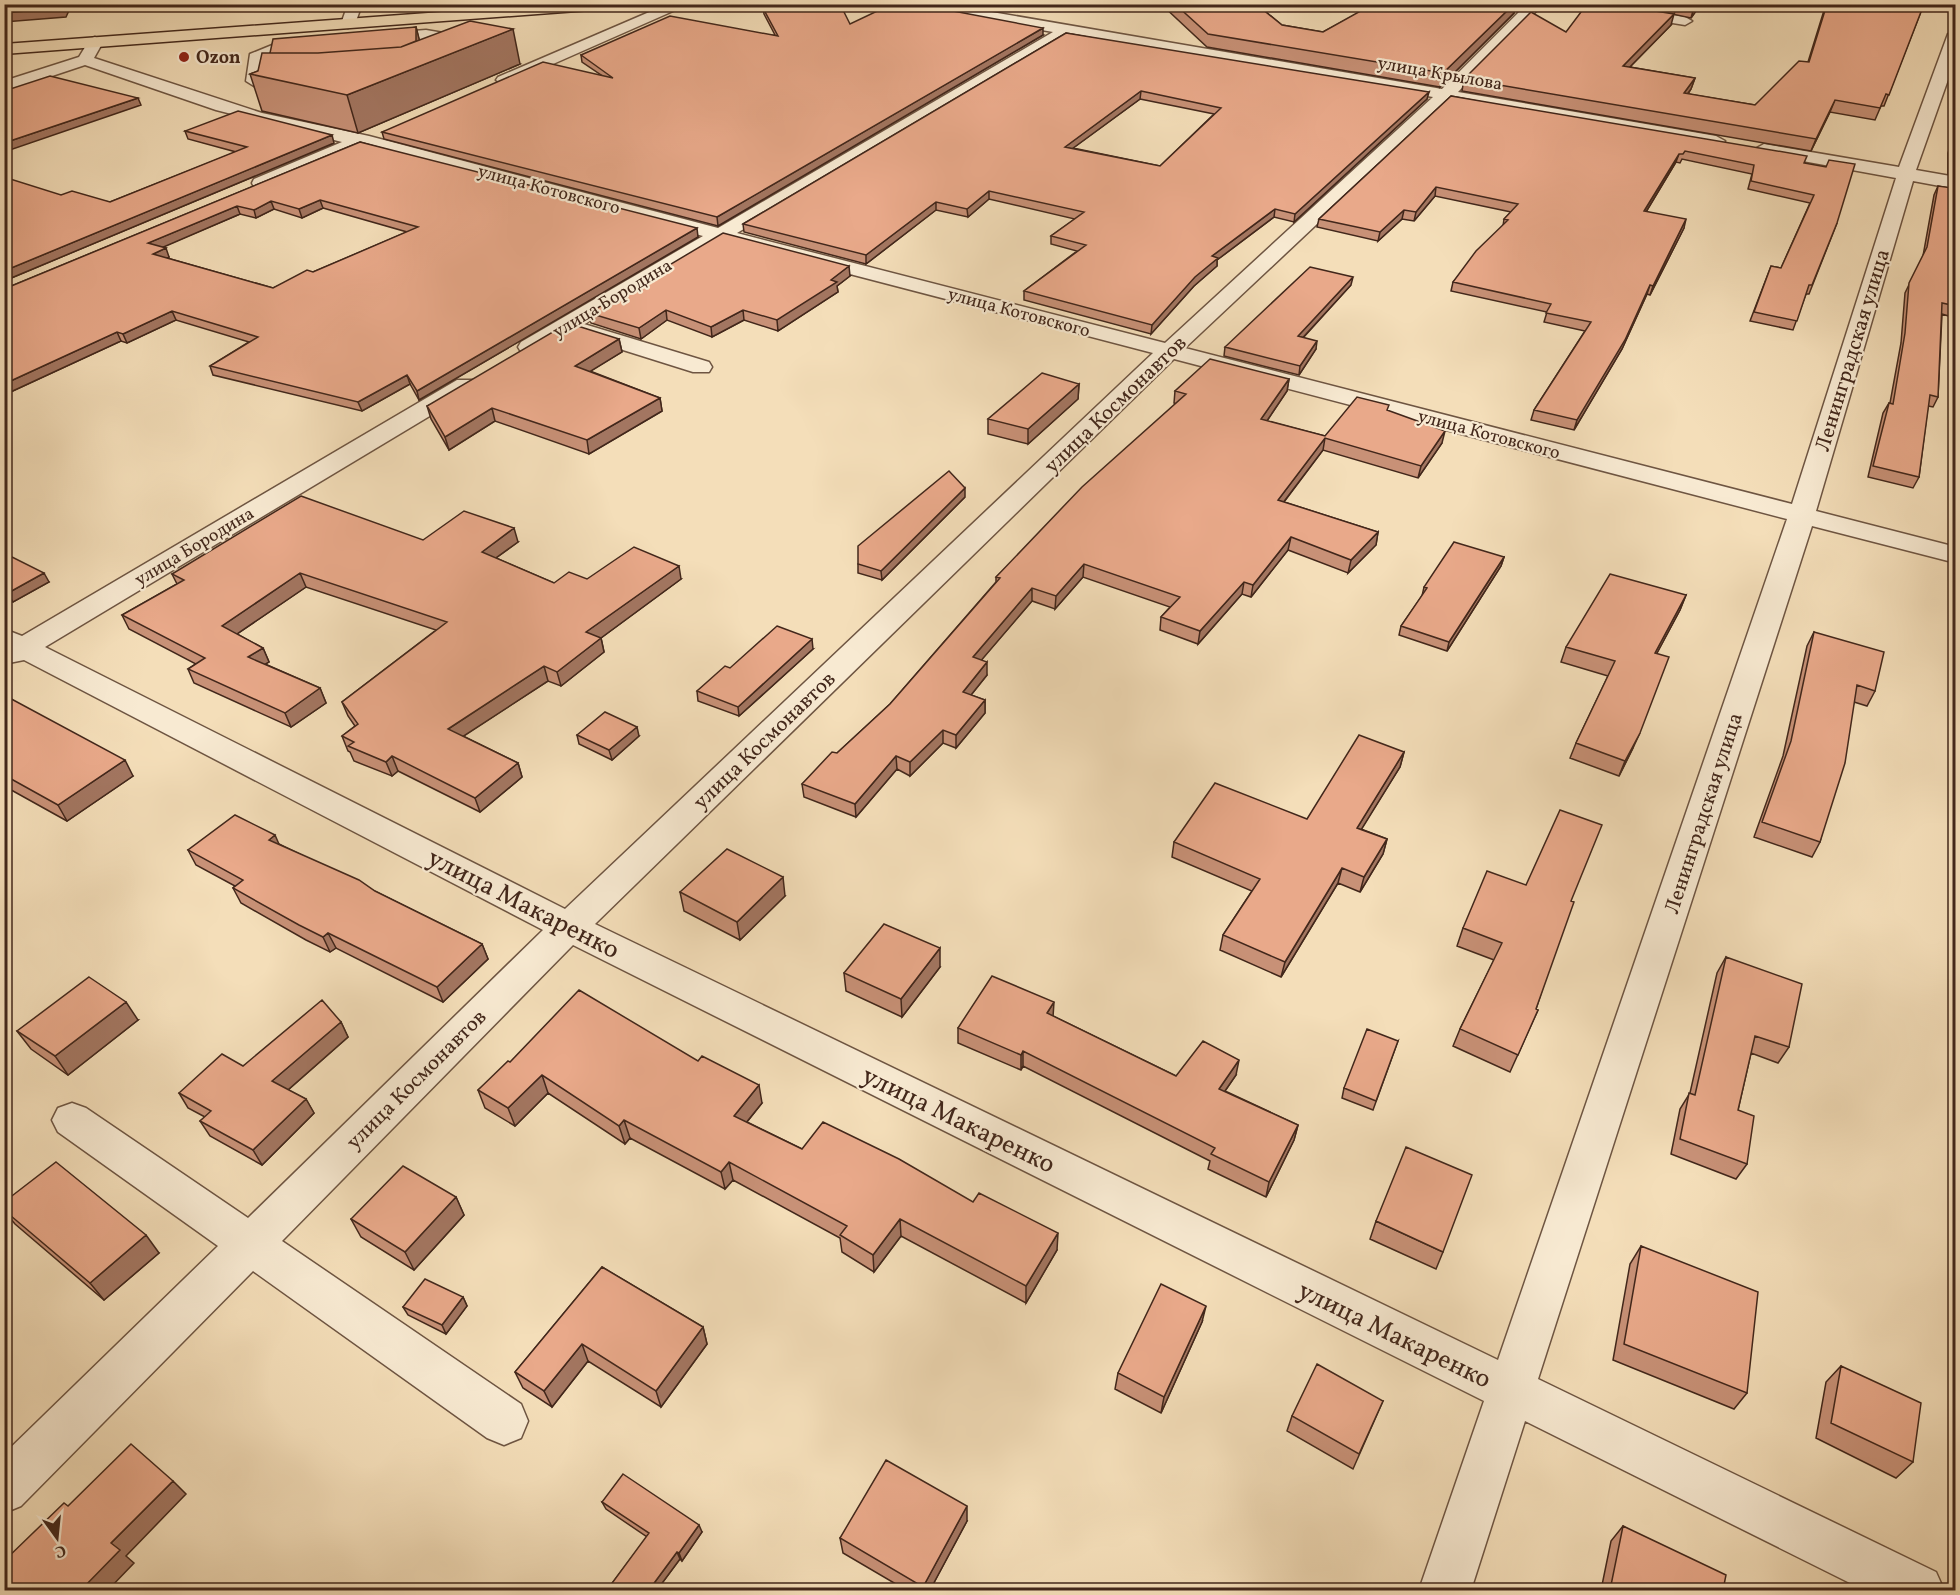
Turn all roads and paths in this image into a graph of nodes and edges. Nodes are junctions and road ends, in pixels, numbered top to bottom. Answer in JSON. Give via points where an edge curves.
{"nodes":[{"id":1,"x":355,"y":4,"type":"edge"},
{"id":2,"x":617,"y":4,"type":"edge"},
{"id":3,"x":682,"y":4,"type":"edge"},
{"id":4,"x":917,"y":4,"type":"edge"},
{"id":5,"x":1536,"y":4,"type":"edge"},
{"id":6,"x":1581,"y":4,"type":"edge"},
{"id":7,"x":1586,"y":5,"type":"edge"},
{"id":8,"x":507,"y":8,"type":"edge"},
{"id":9,"x":1685,"y":21,"type":"edge"},
{"id":10,"x":348,"y":24,"type":"junction"},
{"id":11,"x":1065,"y":31,"type":"junction"},
{"id":12,"x":1956,"y":34,"type":"edge"},
{"id":13,"x":359,"y":40,"type":"edge"},
{"id":14,"x":326,"y":43,"type":"edge"},
{"id":15,"x":472,"y":43,"type":"junction"},
{"id":16,"x":492,"y":47,"type":"edge"},
{"id":17,"x":4,"y":49,"type":"edge"},
{"id":18,"x":90,"y":51,"type":"junction"},
{"id":19,"x":524,"y":53,"type":"dead end"},
{"id":20,"x":451,"y":54,"type":"edge"},
{"id":21,"x":555,"y":59,"type":"junction"},
{"id":22,"x":308,"y":82,"type":"edge"},
{"id":23,"x":490,"y":86,"type":"edge"},
{"id":24,"x":4,"y":87,"type":"edge"},
{"id":25,"x":1446,"y":94,"type":"junction"},
{"id":26,"x":382,"y":132,"type":"edge"},
{"id":27,"x":361,"y":141,"type":"junction"},
{"id":28,"x":1729,"y":143,"type":"edge"},
{"id":29,"x":1752,"y":147,"type":"edge"},
{"id":30,"x":1906,"y":174,"type":"junction"},
{"id":31,"x":1956,"y":183,"type":"edge"},
{"id":32,"x":242,"y":191,"type":"edge"},
{"id":33,"x":719,"y":234,"type":"junction"},
{"id":34,"x":566,"y":325,"type":"junction"},
{"id":35,"x":1169,"y":351,"type":"junction"},
{"id":36,"x":514,"y":356,"type":"edge"},
{"id":37,"x":701,"y":367,"type":"dead end"},
{"id":38,"x":484,"y":374,"type":"edge"},
{"id":39,"x":1802,"y":515,"type":"junction"},
{"id":40,"x":1956,"y":555,"type":"edge"},
{"id":41,"x":11,"y":648,"type":"edge"},
{"id":42,"x":569,"y":927,"type":"junction"},
{"id":43,"x":72,"y":1120,"type":"dead end"},
{"id":44,"x":252,"y":1243,"type":"junction"},
{"id":45,"x":1510,"y":1390,"type":"junction"},
{"id":46,"x":504,"y":1421,"type":"dead end"},
{"id":47,"x":4,"y":1489,"type":"edge"},
{"id":48,"x":1445,"y":1590,"type":"edge"},
{"id":49,"x":1918,"y":1590,"type":"edge"}],
"edges":[{"from":1,"to":10,"type":"street"},
{"from":2,"to":8,"type":"main road"},
{"from":3,"to":21,"type":"street"},
{"from":4,"to":11,"type":"street","name":"улица Крылова"},
{"from":5,"to":25,"type":"street","name":"улица Космонавтов"},
{"from":6,"to":7,"type":"street"},
{"from":7,"to":9,"type":"street"},
{"from":8,"to":10,"type":"main road"},
{"from":10,"to":18,"type":"main road"},
{"from":11,"to":25,"type":"street","name":"улица Крылова"},
{"from":11,"to":33,"type":"street","name":"улица Бородина"},
{"from":12,"to":30,"type":"street","name":"Ленинградская улица"},
{"from":13,"to":15,"type":"street","via":[[426,35]]},
{"from":14,"to":22,"type":"street","via":[[282,46],[256,57],[254,81]]},
{"from":15,"to":16,"type":"street"},
{"from":15,"to":20,"type":"street"},
{"from":17,"to":18,"type":"main road"},
{"from":18,"to":24,"type":"street"},
{"from":18,"to":27,"type":"street","name":"улица Котовского","via":[[198,100],[303,130]]},
{"from":19,"to":21,"type":"street"},
{"from":21,"to":23,"type":"street"},
{"from":25,"to":28,"type":"street","name":"улица Крылова"},
{"from":25,"to":35,"type":"street","name":"улица Космонавтов"},
{"from":26,"to":27,"type":"street"},
{"from":27,"to":32,"type":"street"},
{"from":27,"to":33,"type":"street","name":"улица Котовского"},
{"from":29,"to":30,"type":"street"},
{"from":30,"to":31,"type":"street"},
{"from":30,"to":39,"type":"street","name":"Ленинградская улица"},
{"from":33,"to":34,"type":"street","name":"улица Бородина"},
{"from":33,"to":35,"type":"street","name":"улица Котовского"},
{"from":34,"to":36,"type":"street","name":"улица Бородина"},
{"from":34,"to":37,"type":"street"},
{"from":35,"to":39,"type":"street","name":"улица Котовского"},
{"from":35,"to":42,"type":"street","name":"улица Космонавтов"},
{"from":38,"to":41,"type":"street","name":"улица Бородина"},
{"from":39,"to":40,"type":"street","name":"улица Котовского"},
{"from":39,"to":45,"type":"street","name":"Ленинградская улица"},
{"from":41,"to":42,"type":"street","name":"улица Макаренко"},
{"from":42,"to":44,"type":"street","name":"улица Космонавтов"},
{"from":42,"to":45,"type":"street","name":"улица Макаренко"},
{"from":43,"to":44,"type":"street"},
{"from":44,"to":46,"type":"street"},
{"from":44,"to":47,"type":"street","name":"улица Космонавтов"},
{"from":45,"to":48,"type":"street","name":"Ленинградская улица"},
{"from":45,"to":49,"type":"street","name":"улица Макаренко"}]}
